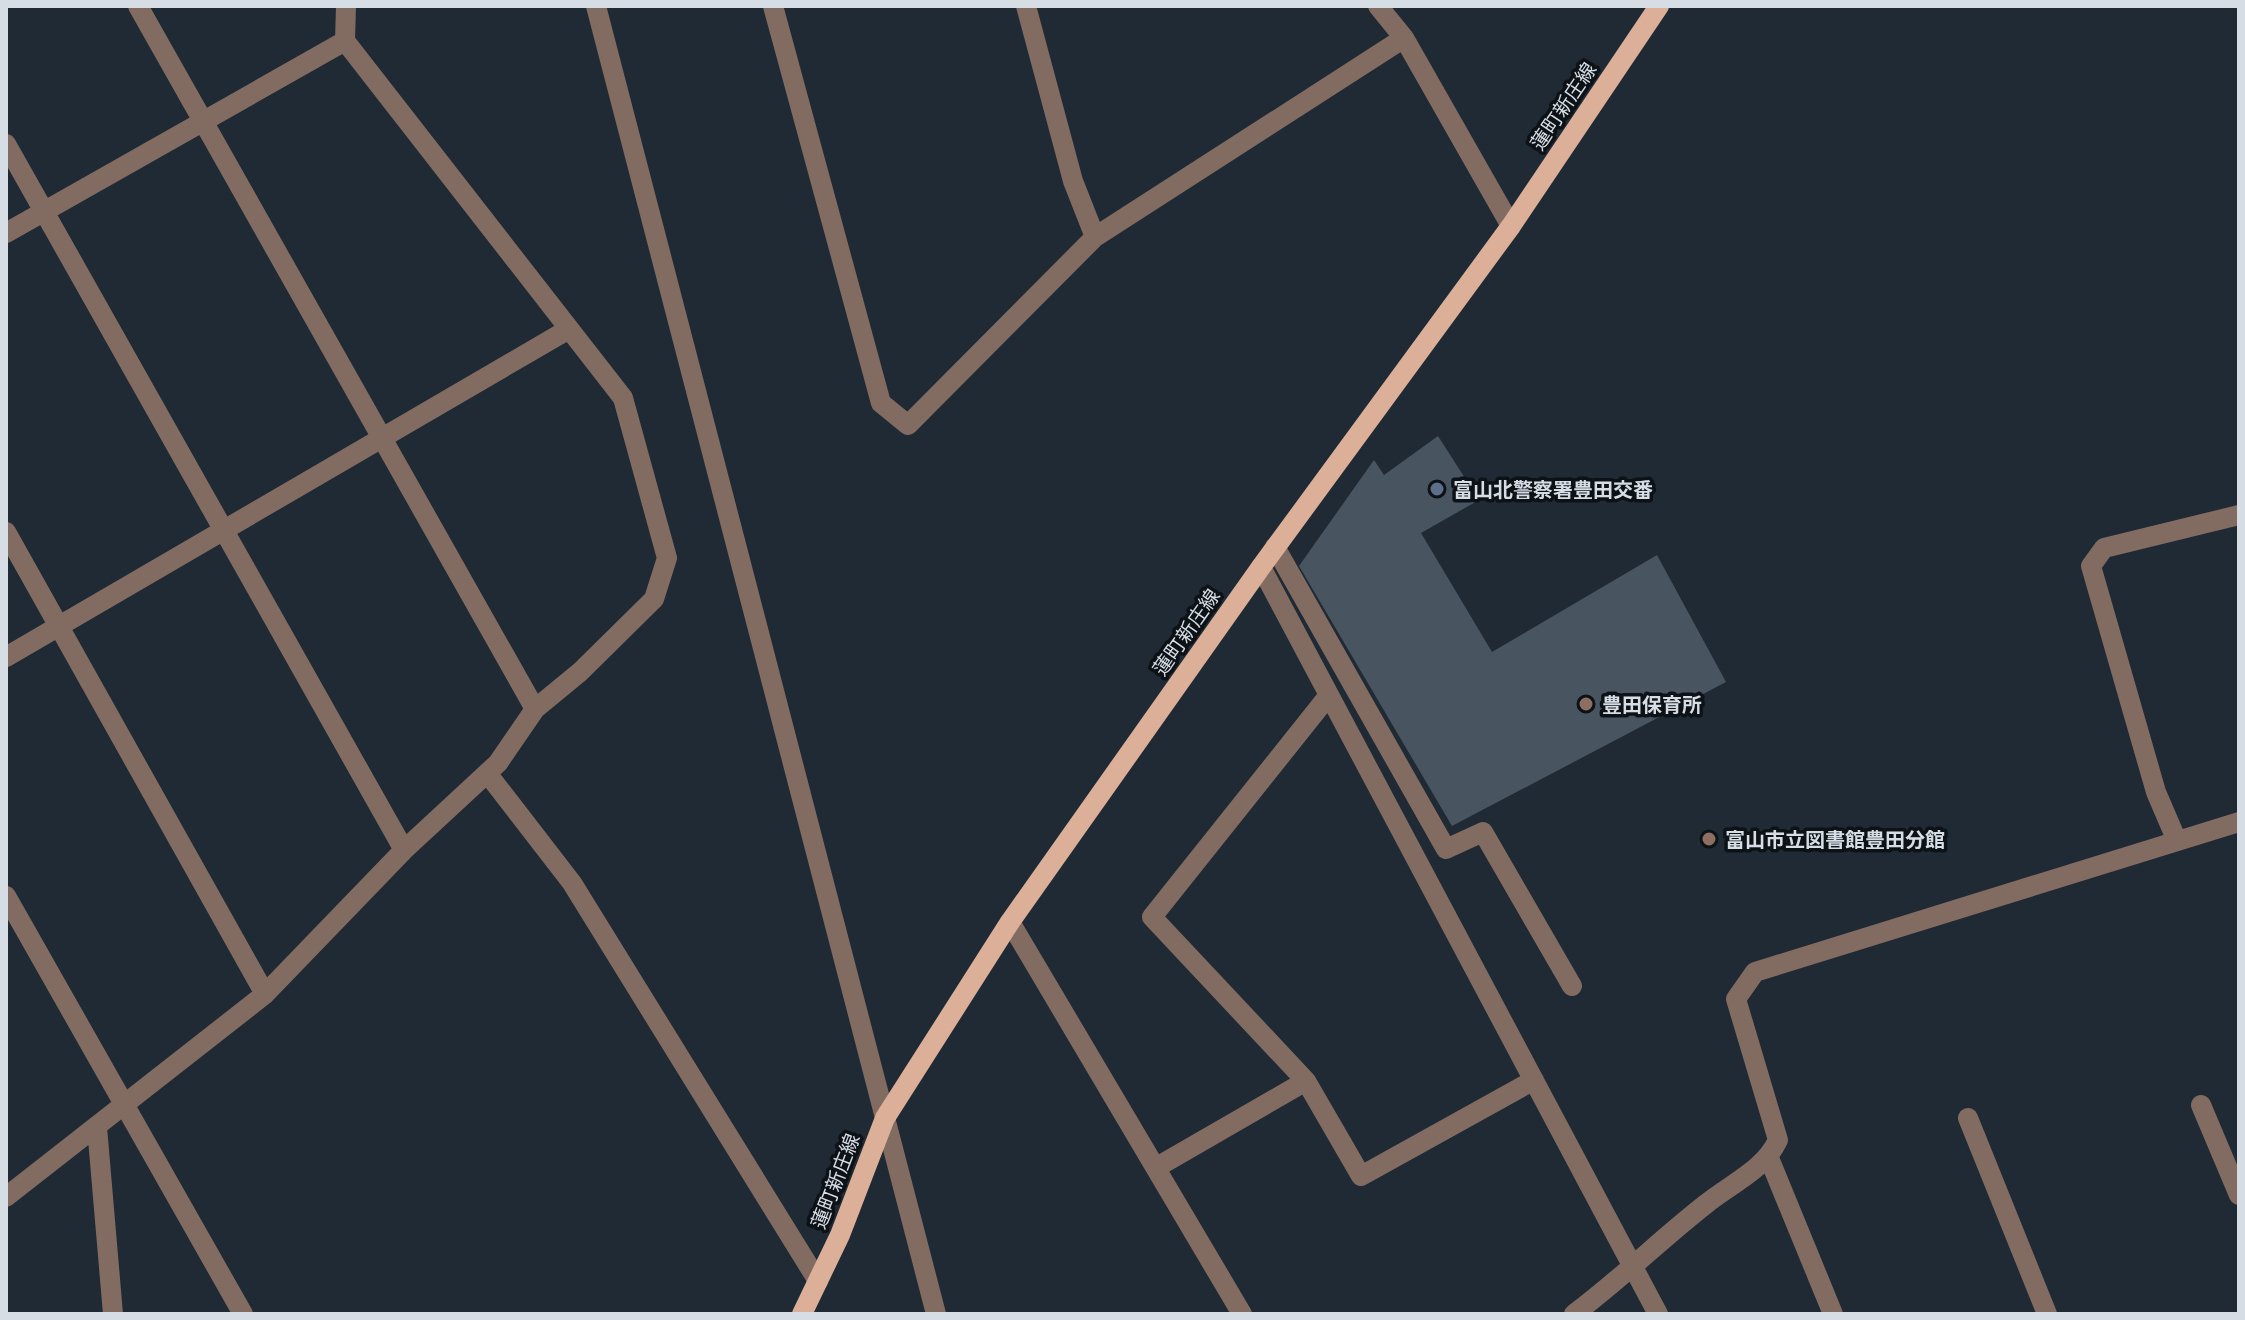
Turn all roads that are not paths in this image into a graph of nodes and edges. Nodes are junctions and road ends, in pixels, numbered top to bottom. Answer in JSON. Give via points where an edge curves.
{"nodes":[{"id":1,"x":138,"y":6,"type":"edge"},
{"id":2,"x":346,"y":6,"type":"edge"},
{"id":3,"x":596,"y":6,"type":"edge"},
{"id":4,"x":773,"y":6,"type":"edge"},
{"id":5,"x":1026,"y":6,"type":"edge"},
{"id":6,"x":1378,"y":6,"type":"edge"},
{"id":7,"x":1659,"y":6,"type":"edge"},
{"id":8,"x":1404,"y":38,"type":"junction"},
{"id":9,"x":345,"y":41,"type":"junction"},
{"id":10,"x":205,"y":123,"type":"junction"},
{"id":11,"x":6,"y":144,"type":"edge"},
{"id":12,"x":45,"y":213,"type":"junction"},
{"id":13,"x":1511,"y":226,"type":"junction"},
{"id":14,"x":6,"y":233,"type":"edge"},
{"id":15,"x":1095,"y":237,"type":"junction"},
{"id":16,"x":569,"y":329,"type":"junction"},
{"id":17,"x":382,"y":438,"type":"junction"},
{"id":18,"x":2239,"y":515,"type":"edge"},
{"id":19,"x":223,"y":530,"type":"junction"},
{"id":20,"x":6,"y":532,"type":"edge"},
{"id":21,"x":1275,"y":547,"type":"junction"},
{"id":22,"x":1261,"y":567,"type":"junction"},
{"id":23,"x":59,"y":626,"type":"junction"},
{"id":24,"x":6,"y":657,"type":"edge"},
{"id":25,"x":1329,"y":695,"type":"junction"},
{"id":26,"x":535,"y":709,"type":"junction"},
{"id":27,"x":487,"y":773,"type":"junction"},
{"id":28,"x":2239,"y":822,"type":"edge"},
{"id":29,"x":2177,"y":841,"type":"junction"},
{"id":30,"x":404,"y":850,"type":"junction"},
{"id":31,"x":6,"y":896,"type":"edge"},
{"id":32,"x":1010,"y":922,"type":"junction"},
{"id":33,"x":1572,"y":986,"type":"dead end"},
{"id":34,"x":265,"y":994,"type":"junction"},
{"id":35,"x":1534,"y":1080,"type":"junction"},
{"id":36,"x":1306,"y":1081,"type":"junction"},
{"id":37,"x":2201,"y":1105,"type":"dead end"},
{"id":38,"x":124,"y":1107,"type":"junction"},
{"id":39,"x":885,"y":1118,"type":"junction"},
{"id":40,"x":1968,"y":1118,"type":"dead end"},
{"id":41,"x":97,"y":1127,"type":"junction"},
{"id":42,"x":1769,"y":1158,"type":"junction"},
{"id":43,"x":1157,"y":1167,"type":"junction"},
{"id":44,"x":2239,"y":1195,"type":"edge"},
{"id":45,"x":6,"y":1197,"type":"edge"},
{"id":46,"x":1635,"y":1268,"type":"junction"},
{"id":47,"x":818,"y":1281,"type":"junction"},
{"id":48,"x":113,"y":1314,"type":"edge"},
{"id":49,"x":243,"y":1314,"type":"edge"},
{"id":50,"x":802,"y":1314,"type":"edge"},
{"id":51,"x":936,"y":1314,"type":"edge"},
{"id":52,"x":1242,"y":1314,"type":"edge"},
{"id":53,"x":1574,"y":1314,"type":"edge"},
{"id":54,"x":1658,"y":1314,"type":"edge"},
{"id":55,"x":1833,"y":1314,"type":"edge"},
{"id":56,"x":2047,"y":1314,"type":"edge"}],
"edges":[{"from":1,"to":10,"type":"street"},
{"from":2,"to":9,"type":"street"},
{"from":3,"to":39,"type":"street"},
{"from":4,"to":15,"type":"street","via":[[881,403],[908,425]]},
{"from":5,"to":15,"type":"street","via":[[1073,181]]},
{"from":6,"to":8,"type":"street"},
{"from":7,"to":13,"type":"main road","name":"蓮町新庄線"},
{"from":8,"to":13,"type":"street"},
{"from":8,"to":15,"type":"street"},
{"from":9,"to":10,"type":"street"},
{"from":9,"to":16,"type":"street"},
{"from":10,"to":12,"type":"street"},
{"from":10,"to":17,"type":"street"},
{"from":11,"to":12,"type":"street"},
{"from":12,"to":14,"type":"street"},
{"from":12,"to":19,"type":"street"},
{"from":13,"to":21,"type":"main road","name":"蓮町新庄線"},
{"from":16,"to":17,"type":"street"},
{"from":16,"to":26,"type":"street","via":[[623,398],[667,558],[654,599]]},
{"from":17,"to":19,"type":"street"},
{"from":17,"to":26,"type":"street"},
{"from":18,"to":29,"type":"street","via":[[2104,548],[2091,566],[2156,792]]},
{"from":19,"to":23,"type":"street"},
{"from":19,"to":30,"type":"street"},
{"from":20,"to":23,"type":"street"},
{"from":21,"to":22,"type":"main road","name":"蓮町新庄線"},
{"from":21,"to":33,"type":"street","via":[[1446,849],[1483,832]]},
{"from":22,"to":25,"type":"street"},
{"from":22,"to":32,"type":"main road","name":"蓮町新庄線"},
{"from":23,"to":24,"type":"street"},
{"from":23,"to":34,"type":"street"},
{"from":25,"to":35,"type":"street"},
{"from":25,"to":36,"type":"street","via":[[1152,917]]},
{"from":26,"to":27,"type":"street"},
{"from":27,"to":30,"type":"street"},
{"from":27,"to":47,"type":"street","via":[[572,883]]},
{"from":28,"to":29,"type":"street"},
{"from":29,"to":42,"type":"street","via":[[1755,972],[1736,999],[1778,1140]]},
{"from":30,"to":34,"type":"street"},
{"from":31,"to":38,"type":"street"},
{"from":32,"to":39,"type":"main road","name":"蓮町新庄線"},
{"from":32,"to":43,"type":"street"},
{"from":34,"to":38,"type":"street"},
{"from":35,"to":36,"type":"street","via":[[1361,1176]]},
{"from":35,"to":46,"type":"street"},
{"from":36,"to":43,"type":"street"},
{"from":37,"to":44,"type":"street"},
{"from":38,"to":41,"type":"street"},
{"from":38,"to":49,"type":"street"},
{"from":39,"to":47,"type":"main road","name":"蓮町新庄線"},
{"from":39,"to":51,"type":"street"},
{"from":40,"to":56,"type":"street"},
{"from":41,"to":45,"type":"street"},
{"from":41,"to":48,"type":"street"},
{"from":42,"to":46,"type":"street","via":[[1705,1204]]},
{"from":42,"to":55,"type":"street"},
{"from":43,"to":52,"type":"street"},
{"from":46,"to":53,"type":"street"},
{"from":46,"to":54,"type":"street"},
{"from":47,"to":50,"type":"main road","name":"蓮町新庄線"}]}
